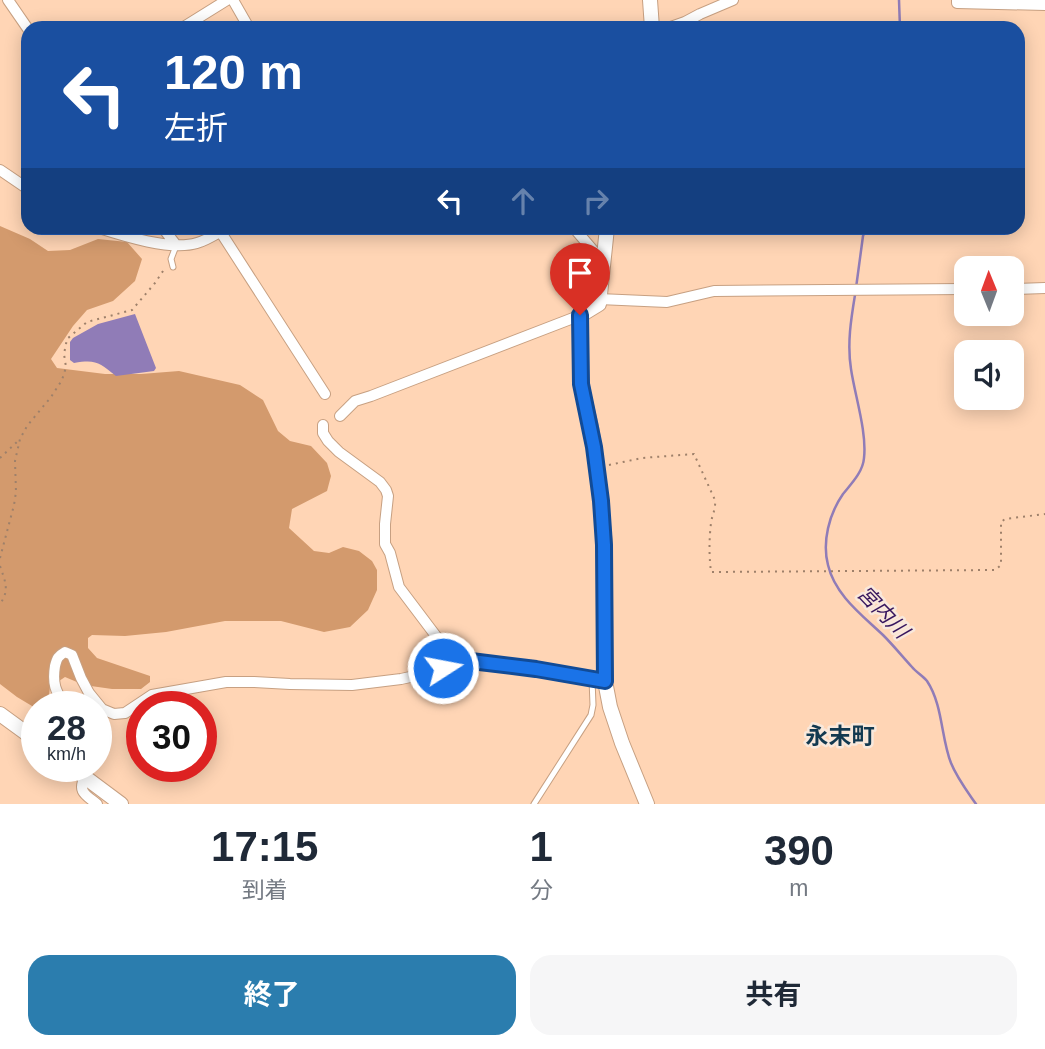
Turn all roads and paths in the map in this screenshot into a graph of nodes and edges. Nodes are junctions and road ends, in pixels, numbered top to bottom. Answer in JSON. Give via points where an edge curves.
{"nodes":[{"id":1,"x":8,"y":0,"type":"edge"},
{"id":2,"x":227,"y":0,"type":"edge"},
{"id":3,"x":233,"y":0,"type":"edge"},
{"id":4,"x":650,"y":0,"type":"edge"},
{"id":5,"x":733,"y":0,"type":"edge"},
{"id":6,"x":957,"y":0,"type":"edge"},
{"id":7,"x":1045,"y":5,"type":"edge"},
{"id":8,"x":22,"y":21,"type":"edge"},
{"id":9,"x":193,"y":21,"type":"edge"},
{"id":10,"x":245,"y":21,"type":"edge"},
{"id":11,"x":652,"y":21,"type":"edge"},
{"id":12,"x":687,"y":21,"type":"edge"},
{"id":13,"x":0,"y":170,"type":"edge"},
{"id":14,"x":21,"y":184,"type":"edge"},
{"id":15,"x":123,"y":235,"type":"edge"},
{"id":16,"x":168,"y":235,"type":"edge"},
{"id":17,"x":212,"y":235,"type":"edge"},
{"id":18,"x":228,"y":235,"type":"edge"},
{"id":19,"x":580,"y":235,"type":"edge"},
{"id":20,"x":606,"y":235,"type":"edge"},
{"id":21,"x":176,"y":245,"type":"junction"},
{"id":22,"x":172,"y":259,"type":"junction"},
{"id":23,"x":603,"y":262,"type":"junction"},
{"id":24,"x":173,"y":267,"type":"dead end"},
{"id":25,"x":1045,"y":288,"type":"edge"},
{"id":26,"x":954,"y":289,"type":"edge"},
{"id":27,"x":1024,"y":289,"type":"edge"},
{"id":28,"x":599,"y":299,"type":"junction"},
{"id":29,"x":580,"y":315,"type":"junction"},
{"id":30,"x":325,"y":394,"type":"dead end"},
{"id":31,"x":340,"y":416,"type":"dead end"},
{"id":32,"x":323,"y":425,"type":"dead end"},
{"id":33,"x":20,"y":439,"type":"junction"},
{"id":34,"x":0,"y":458,"type":"edge"},
{"id":35,"x":597,"y":467,"type":"junction"},
{"id":36,"x":1045,"y":514,"type":"edge"},
{"id":37,"x":0,"y":558,"type":"edge"},
{"id":38,"x":0,"y":566,"type":"edge"},
{"id":39,"x":0,"y":604,"type":"edge"},
{"id":40,"x":443,"y":668,"type":"junction"},
{"id":41,"x":598,"y":680,"type":"junction"},
{"id":42,"x":57,"y":691,"type":"edge"},
{"id":43,"x":89,"y":691,"type":"edge"},
{"id":44,"x":112,"y":713,"type":"edge"},
{"id":45,"x":0,"y":714,"type":"edge"},
{"id":46,"x":21,"y":729,"type":"edge"},
{"id":47,"x":82,"y":782,"type":"edge"},
{"id":48,"x":92,"y":782,"type":"edge"},
{"id":49,"x":97,"y":804,"type":"edge"},
{"id":50,"x":121,"y":804,"type":"edge"},
{"id":51,"x":534,"y":804,"type":"edge"},
{"id":52,"x":647,"y":804,"type":"edge"}],
"edges":[{"from":1,"to":8,"type":"street"},
{"from":2,"to":9,"type":"street"},
{"from":3,"to":10,"type":"street"},
{"from":4,"to":11,"type":"street"},
{"from":5,"to":12,"type":"street"},
{"from":6,"to":7,"type":"street"},
{"from":13,"to":14,"type":"street"},
{"from":15,"to":21,"type":"street"},
{"from":16,"to":21,"type":"street"},
{"from":17,"to":21,"type":"street"},
{"from":18,"to":30,"type":"street"},
{"from":19,"to":23,"type":"street"},
{"from":20,"to":23,"type":"street"},
{"from":21,"to":22,"type":"lane"},
{"from":22,"to":24,"type":"lane"},
{"from":22,"to":33,"type":"path","via":[[132,310],[87,323],[68,339],[62,380]]},
{"from":23,"to":28,"type":"street"},
{"from":25,"to":27,"type":"street"},
{"from":26,"to":28,"type":"street","via":[[714,291],[667,302]]},
{"from":28,"to":29,"type":"street"},
{"from":29,"to":31,"type":"street","via":[[355,401]]},
{"from":29,"to":35,"type":"street","via":[[581,384]]},
{"from":32,"to":40,"type":"street","via":[[328,441],[386,490],[385,544],[399,587],[442,644]]},
{"from":33,"to":34,"type":"path"},
{"from":33,"to":37,"type":"path","via":[[14,505]]},
{"from":35,"to":36,"type":"path","via":[[694,454],[716,506],[711,518],[711,572],[996,570],[1001,565],[1000,522]]},
{"from":35,"to":41,"type":"street","via":[[604,545]]},
{"from":38,"to":39,"type":"path","via":[[7,586]]},
{"from":40,"to":41,"type":"street","via":[[471,661]]},
{"from":40,"to":44,"type":"street","via":[[352,685],[226,682],[152,695],[125,713]]},
{"from":41,"to":51,"type":"lane","via":[[588,721]]},
{"from":41,"to":52,"type":"street"},
{"from":42,"to":43,"type":"street","via":[[52,682],[57,658],[65,652],[72,655]]},
{"from":45,"to":46,"type":"street"},
{"from":47,"to":49,"type":"street","via":[[85,795]]},
{"from":48,"to":50,"type":"street"}]}
